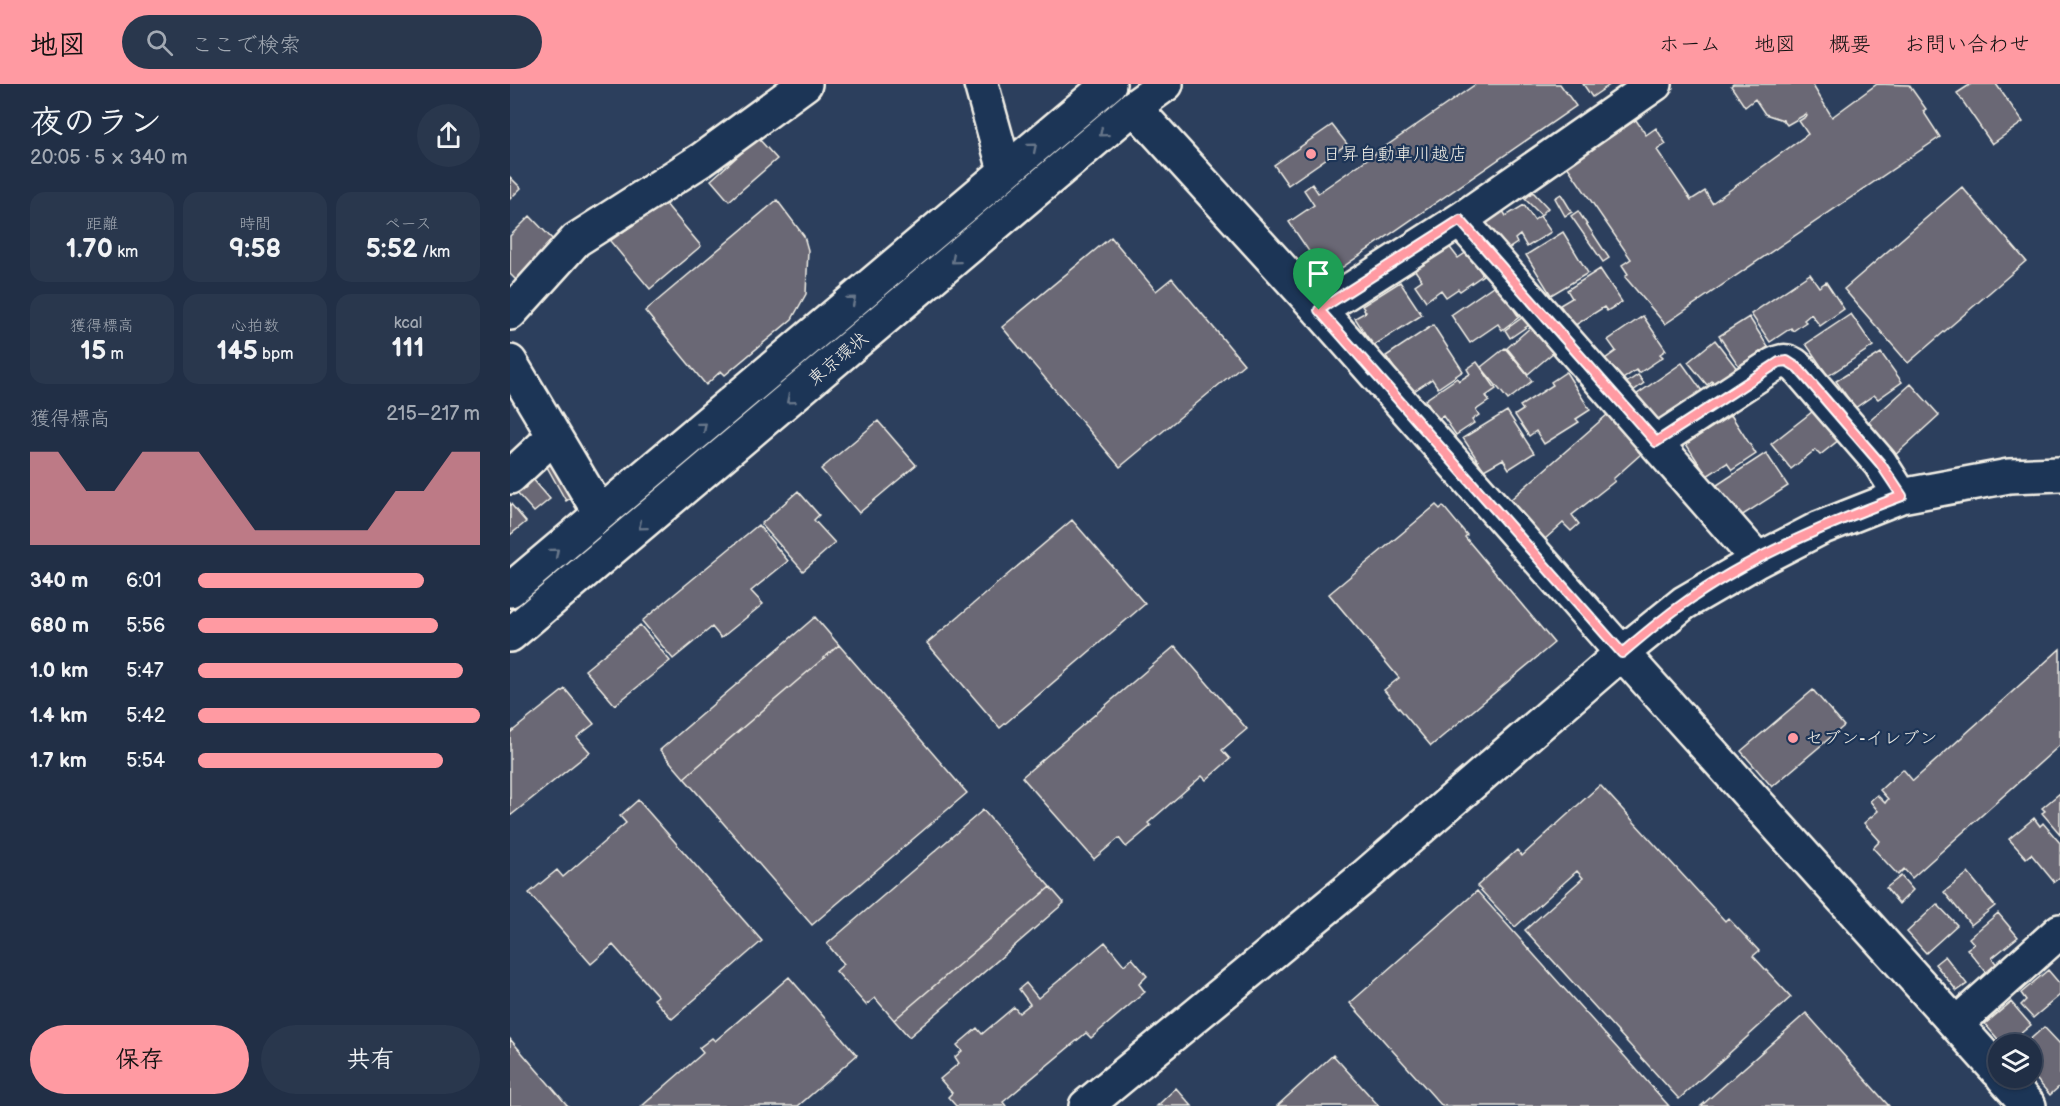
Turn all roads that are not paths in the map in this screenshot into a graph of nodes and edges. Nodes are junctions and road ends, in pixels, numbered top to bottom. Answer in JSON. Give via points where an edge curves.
{"nodes":[{"id":1,"x":805,"y":84,"type":"edge"},
{"id":2,"x":981,"y":84,"type":"edge"},
{"id":3,"x":1109,"y":84,"type":"edge"},
{"id":4,"x":1166,"y":84,"type":"edge"},
{"id":5,"x":1655,"y":84,"type":"edge"},
{"id":6,"x":1134,"y":107,"type":"junction"},
{"id":7,"x":1005,"y":170,"type":"junction"},
{"id":8,"x":1460,"y":220,"type":"junction"},
{"id":9,"x":1319,"y":310,"type":"junction"},
{"id":10,"x":510,"y":313,"type":"edge"},
{"id":11,"x":510,"y":362,"type":"edge"},
{"id":12,"x":553,"y":437,"type":"junction"},
{"id":13,"x":1656,"y":442,"type":"junction"},
{"id":14,"x":2060,"y":474,"type":"edge"},
{"id":15,"x":510,"y":477,"type":"edge"},
{"id":16,"x":1902,"y":496,"type":"junction"},
{"id":17,"x":600,"y":513,"type":"junction"},
{"id":18,"x":1758,"y":560,"type":"junction"},
{"id":19,"x":510,"y":590,"type":"edge"},
{"id":20,"x":510,"y":635,"type":"edge"},
{"id":21,"x":1622,"y":653,"type":"junction"},
{"id":22,"x":2060,"y":931,"type":"edge"},
{"id":23,"x":1956,"y":1024,"type":"junction"},
{"id":24,"x":1988,"y":1060,"type":"edge"},
{"id":25,"x":2013,"y":1088,"type":"edge"},
{"id":26,"x":1086,"y":1106,"type":"edge"},
{"id":27,"x":2029,"y":1106,"type":"edge"}],
"edges":[{"from":1,"to":10,"type":"main road","via":[[701,160],[576,240]]},
{"from":2,"to":7,"type":"main road"},
{"from":7,"to":3,"type":"main road","name":"東京環状","one_way":true},
{"from":4,"to":6,"type":"main road","name":"東京環状"},
{"from":5,"to":8,"type":"main road"},
{"from":6,"to":9,"type":"main road"},
{"from":6,"to":20,"type":"main road","name":"東京環状","one_way":true},
{"from":17,"to":7,"type":"main road","name":"東京環状","one_way":true},
{"from":8,"to":9,"type":"main road"},
{"from":8,"to":13,"type":"main road"},
{"from":9,"to":21,"type":"main road"},
{"from":11,"to":12,"type":"main road"},
{"from":12,"to":15,"type":"main road"},
{"from":12,"to":17,"type":"main road"},
{"from":13,"to":16,"type":"main road","via":[[1779,362],[1787,361],[1798,368],[1880,463]]},
{"from":13,"to":18,"type":"main road"},
{"from":14,"to":16,"type":"main road","via":[[2009,476]]},
{"from":16,"to":18,"type":"main road","via":[[1820,528]]},
{"from":19,"to":17,"type":"main road","name":"東京環状","one_way":true},
{"from":18,"to":21,"type":"main road","via":[[1684,603]]},
{"from":21,"to":23,"type":"main road"},
{"from":21,"to":26,"type":"main road","via":[[1364,877]]},
{"from":22,"to":23,"type":"main road"},
{"from":23,"to":24,"type":"main road"},
{"from":25,"to":27,"type":"main road"}]}
